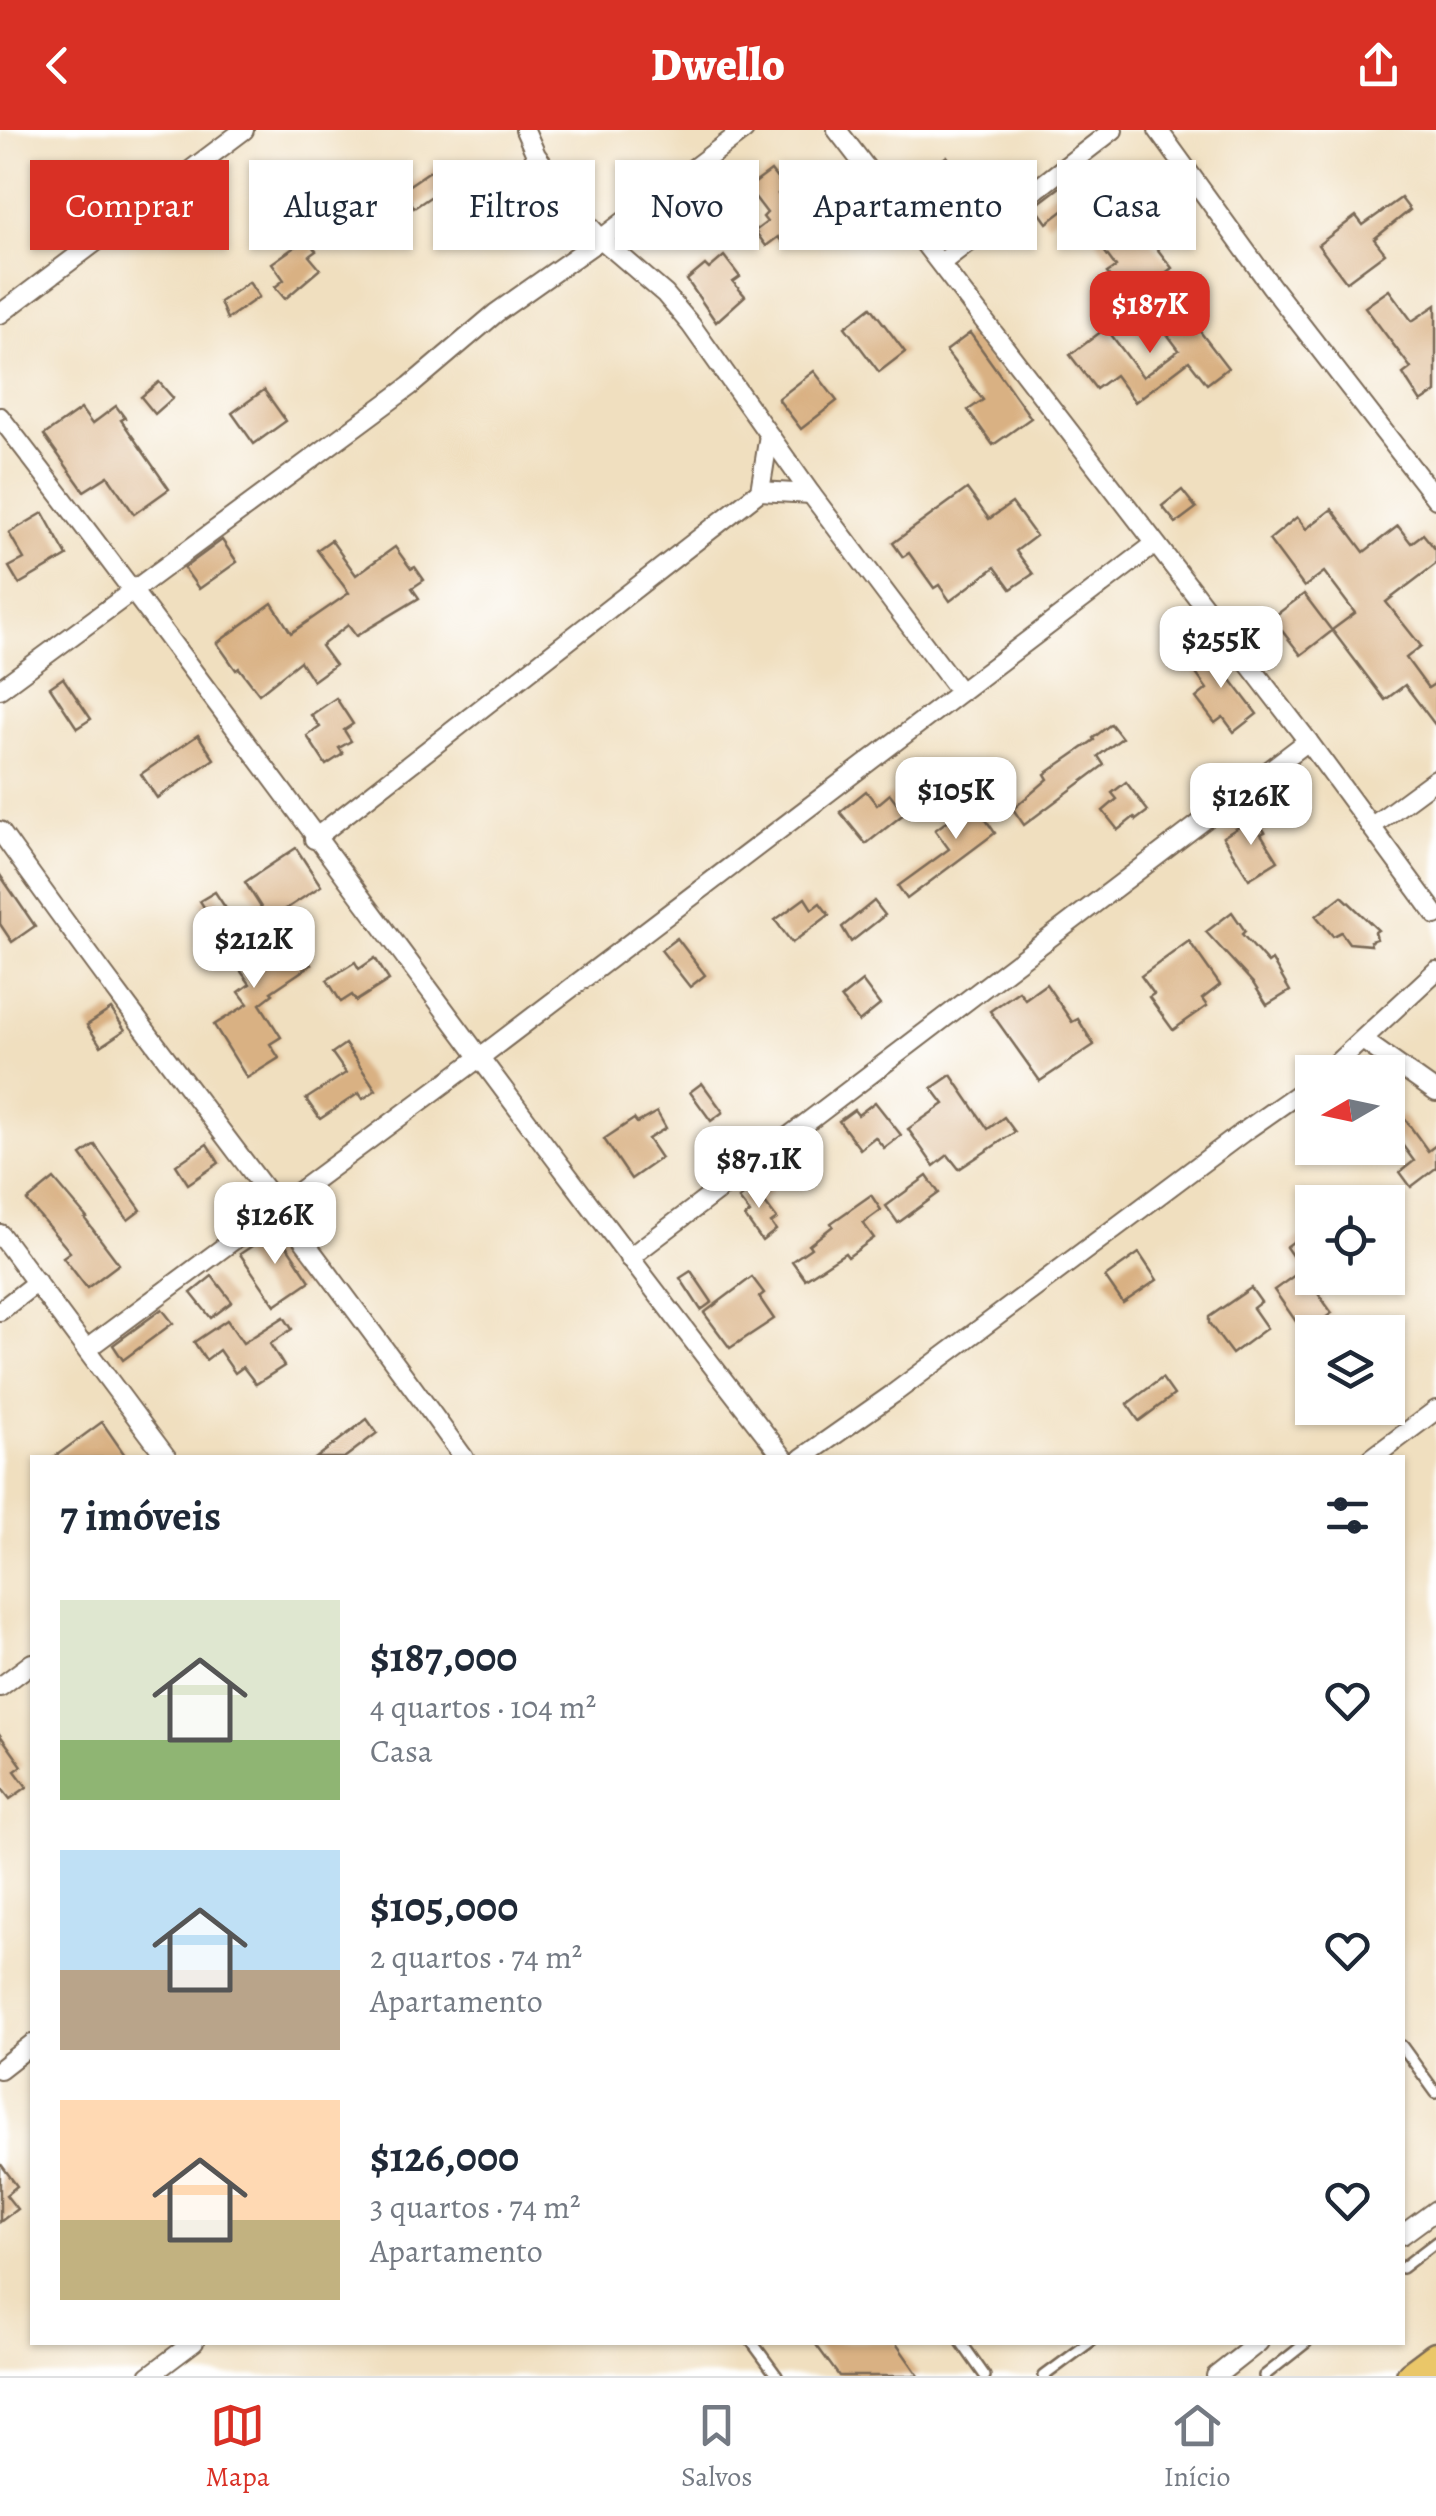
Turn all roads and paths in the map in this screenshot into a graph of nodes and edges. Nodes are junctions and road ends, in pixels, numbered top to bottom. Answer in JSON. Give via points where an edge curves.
{"nodes":[{"id":1,"x":244,"y":130,"type":"edge"},
{"id":2,"x":524,"y":130,"type":"edge"},
{"id":3,"x":744,"y":130,"type":"edge"},
{"id":4,"x":837,"y":130,"type":"edge"},
{"id":5,"x":1113,"y":130,"type":"edge"},
{"id":6,"x":1158,"y":130,"type":"edge"},
{"id":7,"x":601,"y":240,"type":"junction"},
{"id":8,"x":941,"y":263,"type":"junction"},
{"id":9,"x":0,"y":314,"type":"edge"},
{"id":10,"x":0,"y":418,"type":"edge"},
{"id":11,"x":769,"y":435,"type":"junction"},
{"id":12,"x":760,"y":491,"type":"junction"},
{"id":13,"x":811,"y":494,"type":"junction"},
{"id":14,"x":1436,"y":498,"type":"edge"},
{"id":15,"x":1155,"y":544,"type":"junction"},
{"id":16,"x":135,"y":592,"type":"junction"},
{"id":17,"x":0,"y":689,"type":"edge"},
{"id":18,"x":960,"y":692,"type":"junction"},
{"id":19,"x":1308,"y":741,"type":"junction"},
{"id":20,"x":1436,"y":778,"type":"edge"},
{"id":21,"x":1371,"y":827,"type":"junction"},
{"id":22,"x":0,"y":831,"type":"edge"},
{"id":23,"x":314,"y":838,"type":"junction"},
{"id":24,"x":1436,"y":915,"type":"edge"},
{"id":25,"x":1436,"y":970,"type":"edge"},
{"id":26,"x":1364,"y":1041,"type":"junction"},
{"id":27,"x":1347,"y":1055,"type":"edge"},
{"id":28,"x":479,"y":1058,"type":"junction"},
{"id":29,"x":1436,"y":1092,"type":"edge"},
{"id":30,"x":1295,"y":1096,"type":"edge"},
{"id":31,"x":280,"y":1206,"type":"junction"},
{"id":32,"x":0,"y":1234,"type":"edge"},
{"id":33,"x":630,"y":1258,"type":"junction"},
{"id":34,"x":37,"y":1282,"type":"junction"},
{"id":35,"x":0,"y":1311,"type":"edge"},
{"id":36,"x":88,"y":1348,"type":"junction"},
{"id":37,"x":1436,"y":1410,"type":"edge"},
{"id":38,"x":165,"y":1455,"type":"edge"},
{"id":39,"x":462,"y":1455,"type":"edge"},
{"id":40,"x":782,"y":1455,"type":"edge"},
{"id":41,"x":806,"y":1455,"type":"edge"},
{"id":42,"x":1376,"y":1455,"type":"edge"},
{"id":43,"x":30,"y":1664,"type":"edge"},
{"id":44,"x":0,"y":1687,"type":"edge"},
{"id":45,"x":30,"y":2046,"type":"edge"},
{"id":46,"x":1405,"y":2050,"type":"edge"},
{"id":47,"x":0,"y":2068,"type":"edge"},
{"id":48,"x":1436,"y":2092,"type":"edge"},
{"id":49,"x":1436,"y":2210,"type":"edge"},
{"id":50,"x":1405,"y":2233,"type":"edge"},
{"id":51,"x":1436,"y":2242,"type":"edge"},
{"id":52,"x":1405,"y":2266,"type":"edge"},
{"id":53,"x":190,"y":2345,"type":"edge"},
{"id":54,"x":754,"y":2345,"type":"edge"},
{"id":55,"x":963,"y":2345,"type":"edge"},
{"id":56,"x":1086,"y":2345,"type":"edge"},
{"id":57,"x":1255,"y":2345,"type":"edge"},
{"id":58,"x":1303,"y":2345,"type":"edge"},
{"id":59,"x":1436,"y":2358,"type":"edge"},
{"id":60,"x":150,"y":2376,"type":"edge"},
{"id":61,"x":777,"y":2376,"type":"edge"},
{"id":62,"x":985,"y":2376,"type":"edge"},
{"id":63,"x":1044,"y":2376,"type":"edge"},
{"id":64,"x":1216,"y":2376,"type":"edge"},
{"id":65,"x":1264,"y":2376,"type":"edge"},
{"id":66,"x":1412,"y":2376,"type":"edge"}],
"edges":[{"from":1,"to":9,"type":"street"},
{"from":2,"to":7,"type":"street"},
{"from":3,"to":7,"type":"street"},
{"from":4,"to":8,"type":"street"},
{"from":5,"to":8,"type":"street"},
{"from":6,"to":14,"type":"street"},
{"from":7,"to":11,"type":"street","via":[[665,294]]},
{"from":7,"to":16,"type":"street","via":[[496,313],[410,386]]},
{"from":8,"to":15,"type":"street"},
{"from":10,"to":16,"type":"street"},
{"from":11,"to":12,"type":"street"},
{"from":11,"to":13,"type":"street"},
{"from":12,"to":13,"type":"street"},
{"from":12,"to":23,"type":"street"},
{"from":13,"to":18,"type":"street"},
{"from":15,"to":18,"type":"street"},
{"from":15,"to":19,"type":"street"},
{"from":16,"to":17,"type":"street"},
{"from":16,"to":23,"type":"street"},
{"from":18,"to":28,"type":"street"},
{"from":19,"to":21,"type":"street"},
{"from":19,"to":33,"type":"street"},
{"from":20,"to":21,"type":"street"},
{"from":21,"to":24,"type":"street"},
{"from":22,"to":31,"type":"street"},
{"from":23,"to":28,"type":"street"},
{"from":25,"to":26,"type":"street"},
{"from":26,"to":27,"type":"street"},
{"from":26,"to":29,"type":"street"},
{"from":28,"to":31,"type":"street"},
{"from":28,"to":33,"type":"street"},
{"from":30,"to":41,"type":"street"},
{"from":31,"to":36,"type":"street"},
{"from":31,"to":39,"type":"street"},
{"from":32,"to":34,"type":"street"},
{"from":33,"to":40,"type":"street"},
{"from":34,"to":35,"type":"street"},
{"from":34,"to":36,"type":"street"},
{"from":36,"to":38,"type":"street"},
{"from":37,"to":42,"type":"street"},
{"from":43,"to":44,"type":"street"},
{"from":45,"to":47,"type":"street"},
{"from":46,"to":48,"type":"lane"},
{"from":49,"to":50,"type":"street"},
{"from":51,"to":52,"type":"lane"},
{"from":53,"to":60,"type":"street"},
{"from":54,"to":61,"type":"lane"},
{"from":55,"to":62,"type":"lane"},
{"from":56,"to":63,"type":"lane"},
{"from":57,"to":64,"type":"street"},
{"from":58,"to":65,"type":"lane"},
{"from":59,"to":66,"type":"highway"}]}
